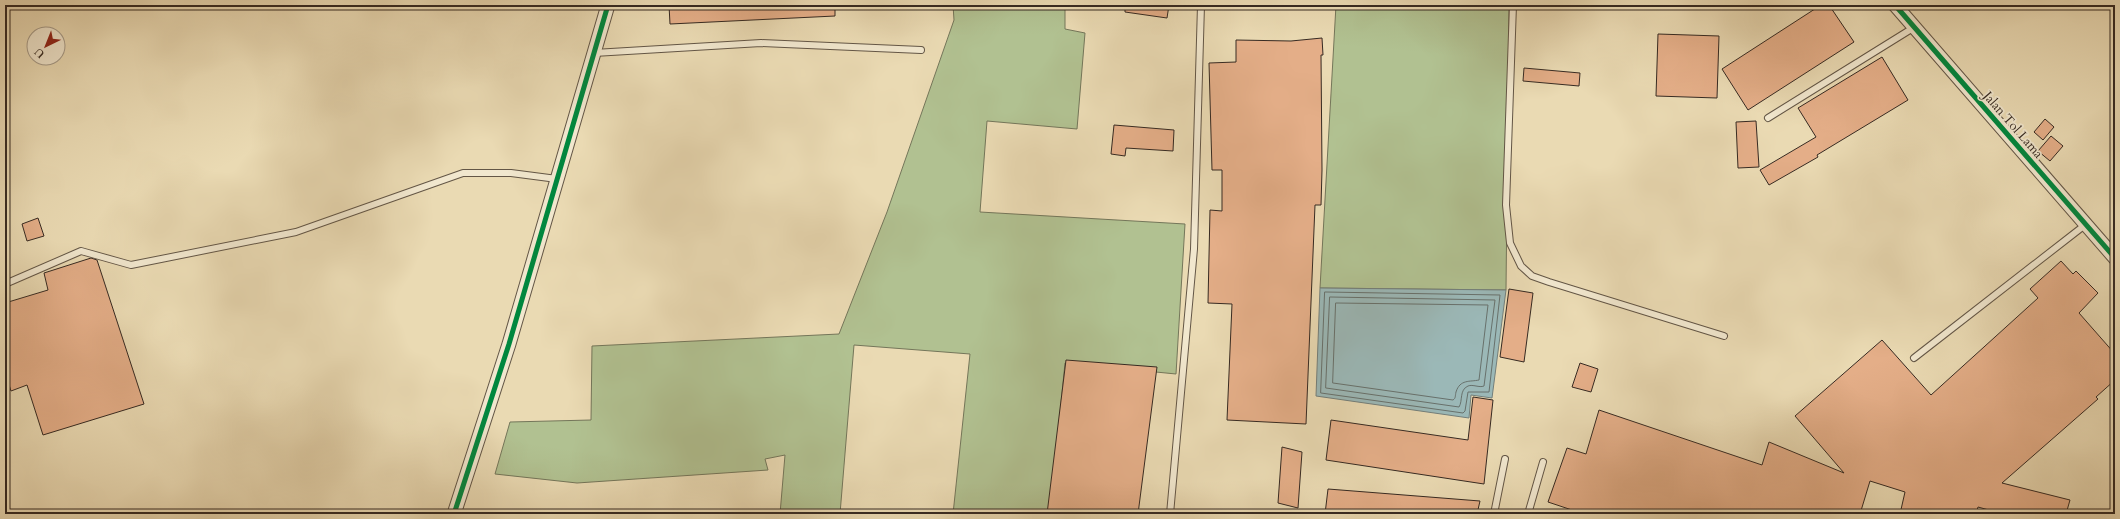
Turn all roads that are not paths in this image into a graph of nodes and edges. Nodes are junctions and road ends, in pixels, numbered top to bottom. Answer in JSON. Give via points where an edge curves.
{"nodes":[{"id":1,"x":608,"y":5,"type":"edge"},
{"id":2,"x":1201,"y":5,"type":"edge"},
{"id":3,"x":1513,"y":5,"type":"edge"},
{"id":4,"x":1895,"y":5,"type":"edge"},
{"id":5,"x":1913,"y":28,"type":"junction"},
{"id":6,"x":921,"y":50,"type":"dead end"},
{"id":7,"x":594,"y":53,"type":"junction"},
{"id":8,"x":1768,"y":118,"type":"dead end"},
{"id":9,"x":557,"y":179,"type":"junction"},
{"id":10,"x":2085,"y":225,"type":"junction"},
{"id":11,"x":2115,"y":258,"type":"edge"},
{"id":12,"x":5,"y":284,"type":"edge"},
{"id":13,"x":1724,"y":336,"type":"dead end"},
{"id":14,"x":1914,"y":358,"type":"dead end"},
{"id":15,"x":1505,"y":459,"type":"dead end"},
{"id":16,"x":1543,"y":462,"type":"dead end"},
{"id":17,"x":454,"y":514,"type":"edge"},
{"id":18,"x":1170,"y":514,"type":"edge"},
{"id":19,"x":1494,"y":514,"type":"edge"},
{"id":20,"x":1528,"y":514,"type":"edge"}],
"edges":[{"from":1,"to":7,"type":"street"},
{"from":2,"to":18,"type":"lane","via":[[1194,249]]},
{"from":3,"to":13,"type":"lane","via":[[1506,205],[1510,243],[1521,266],[1532,276],[1548,282]]},
{"from":4,"to":5,"type":"street","name":"Jalan Tol Lama"},
{"from":5,"to":8,"type":"lane"},
{"from":5,"to":10,"type":"street","name":"Jalan Tol Lama"},
{"from":6,"to":7,"type":"lane","via":[[761,43]]},
{"from":7,"to":9,"type":"street"},
{"from":9,"to":12,"type":"lane","via":[[511,173],[463,173],[296,232],[131,265],[81,251]]},
{"from":9,"to":17,"type":"street"},
{"from":10,"to":11,"type":"street","name":"Jalan Tol Lama"},
{"from":10,"to":14,"type":"lane"},
{"from":15,"to":19,"type":"lane"},
{"from":16,"to":20,"type":"lane"}]}
